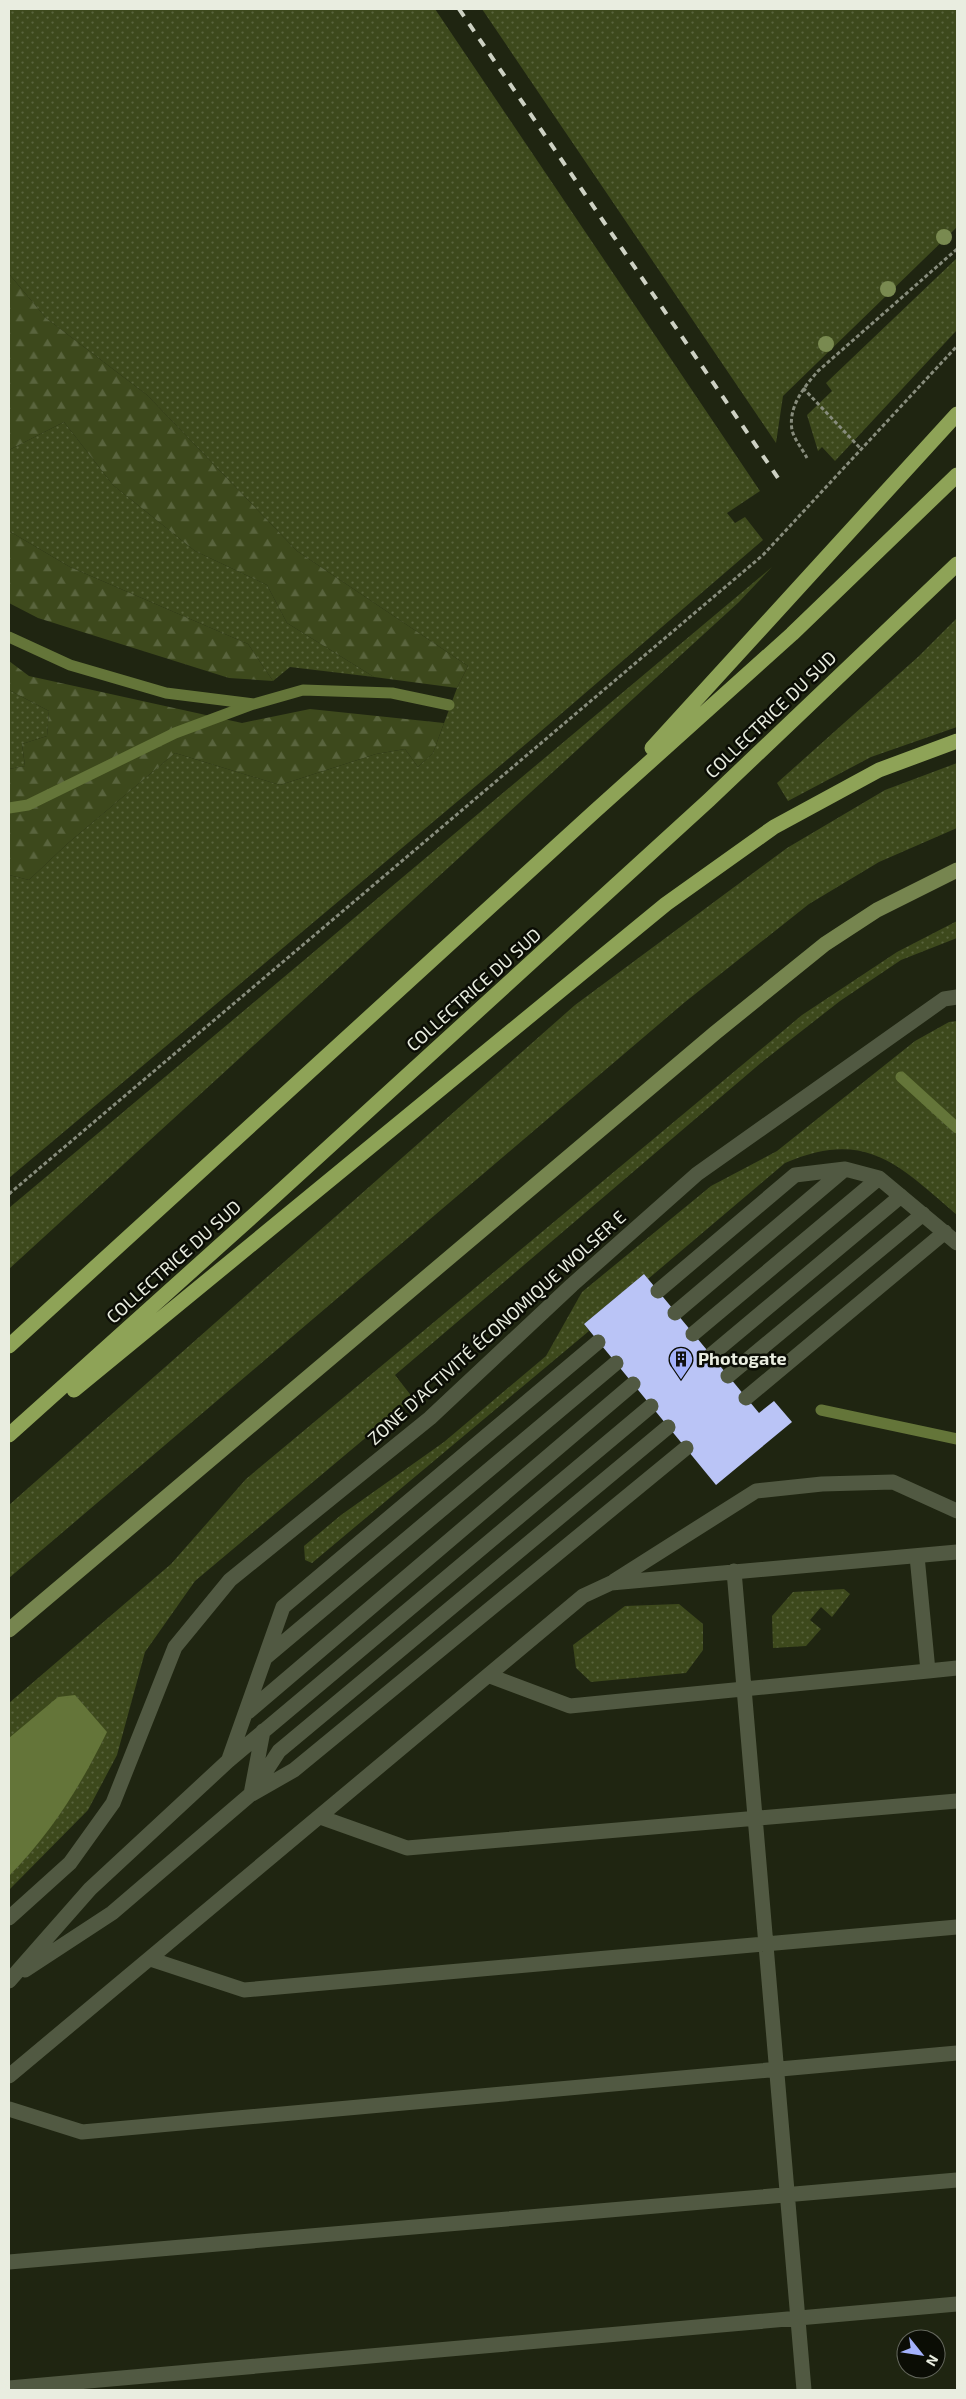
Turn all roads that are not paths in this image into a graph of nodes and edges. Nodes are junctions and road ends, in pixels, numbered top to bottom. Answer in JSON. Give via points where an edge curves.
{"nodes":[{"id":1,"x":957,"y":414,"type":"edge"},
{"id":2,"x":957,"y":476,"type":"edge"},
{"id":3,"x":957,"y":564,"type":"edge"},
{"id":4,"x":957,"y":741,"type":"edge"},
{"id":5,"x":594,"y":812,"type":"junction"},
{"id":6,"x":957,"y":870,"type":"edge"},
{"id":7,"x":957,"y":997,"type":"edge"},
{"id":8,"x":845,"y":1169,"type":"junction"},
{"id":9,"x":880,"y":1178,"type":"junction"},
{"id":10,"x":901,"y":1196,"type":"junction"},
{"id":11,"x":923,"y":1214,"type":"junction"},
{"id":12,"x":944,"y":1232,"type":"junction"},
{"id":13,"x":957,"y":1243,"type":"edge"},
{"id":14,"x":658,"y":1291,"type":"dead end"},
{"id":15,"x":676,"y":1312,"type":"dead end"},
{"id":16,"x":693,"y":1334,"type":"dead end"},
{"id":17,"x":598,"y":1342,"type":"dead end"},
{"id":18,"x":9,"y":1346,"type":"edge"},
{"id":19,"x":711,"y":1355,"type":"dead end"},
{"id":20,"x":616,"y":1363,"type":"dead end"},
{"id":21,"x":728,"y":1376,"type":"dead end"},
{"id":22,"x":633,"y":1384,"type":"dead end"},
{"id":23,"x":746,"y":1398,"type":"dead end"},
{"id":24,"x":651,"y":1406,"type":"dead end"},
{"id":25,"x":668,"y":1427,"type":"dead end"},
{"id":26,"x":9,"y":1435,"type":"edge"},
{"id":27,"x":9,"y":1443,"type":"edge"},
{"id":28,"x":686,"y":1448,"type":"dead end"},
{"id":29,"x":957,"y":1511,"type":"edge"},
{"id":30,"x":957,"y":1552,"type":"edge"},
{"id":31,"x":917,"y":1556,"type":"junction"},
{"id":32,"x":734,"y":1571,"type":"junction"},
{"id":33,"x":611,"y":1583,"type":"junction"},
{"id":34,"x":9,"y":1630,"type":"edge"},
{"id":35,"x":264,"y":1659,"type":"junction"},
{"id":36,"x":957,"y":1668,"type":"edge"},
{"id":37,"x":928,"y":1670,"type":"junction"},
{"id":38,"x":490,"y":1676,"type":"junction"},
{"id":39,"x":744,"y":1689,"type":"junction"},
{"id":40,"x":248,"y":1712,"type":"junction"},
{"id":41,"x":263,"y":1731,"type":"junction"},
{"id":42,"x":228,"y":1761,"type":"junction"},
{"id":43,"x":251,"y":1794,"type":"junction"},
{"id":44,"x":957,"y":1801,"type":"edge"},
{"id":45,"x":320,"y":1817,"type":"junction"},
{"id":46,"x":755,"y":1818,"type":"junction"},
{"id":47,"x":9,"y":1918,"type":"edge"},
{"id":48,"x":957,"y":1927,"type":"edge"},
{"id":49,"x":766,"y":1943,"type":"junction"},
{"id":50,"x":150,"y":1959,"type":"junction"},
{"id":51,"x":9,"y":1981,"type":"edge"},
{"id":52,"x":957,"y":2053,"type":"edge"},
{"id":53,"x":776,"y":2068,"type":"junction"},
{"id":54,"x":9,"y":2076,"type":"edge"},
{"id":55,"x":9,"y":2109,"type":"edge"},
{"id":56,"x":957,"y":2180,"type":"edge"},
{"id":57,"x":788,"y":2195,"type":"junction"},
{"id":58,"x":9,"y":2262,"type":"edge"},
{"id":59,"x":957,"y":2304,"type":"edge"},
{"id":60,"x":798,"y":2316,"type":"junction"},
{"id":61,"x":9,"y":2388,"type":"edge"},
{"id":62,"x":804,"y":2390,"type":"edge"}],
"edges":[{"from":1,"to":5,"type":"highway"},
{"from":2,"to":5,"type":"highway","via":[[792,634]]},
{"from":3,"to":26,"type":"highway","name":"COLLECTRICE DU SUD","via":[[709,800]]},
{"from":4,"to":27,"type":"highway","via":[[880,770],[774,827],[666,904]]},
{"from":5,"to":18,"type":"highway"},
{"from":6,"to":34,"type":"main road","via":[[877,910],[824,944]]},
{"from":7,"to":47,"type":"lane","name":"ZONE D'ACTIVITÉ ÉCONOMIQUE WOLSER E","via":[[944,999],[698,1174],[572,1285],[430,1418],[230,1580],[175,1647],[113,1803],[70,1863]]},
{"from":8,"to":9,"type":"lane"},
{"from":8,"to":14,"type":"lane","via":[[795,1175]]},
{"from":8,"to":15,"type":"lane"},
{"from":9,"to":10,"type":"lane"},
{"from":9,"to":16,"type":"lane"},
{"from":10,"to":11,"type":"lane"},
{"from":10,"to":19,"type":"lane"},
{"from":11,"to":12,"type":"lane"},
{"from":11,"to":21,"type":"lane"},
{"from":12,"to":13,"type":"lane"},
{"from":12,"to":23,"type":"lane"},
{"from":17,"to":35,"type":"lane","via":[[283,1607]]},
{"from":20,"to":35,"type":"lane"},
{"from":22,"to":40,"type":"lane"},
{"from":24,"to":41,"type":"lane"},
{"from":25,"to":43,"type":"lane","via":[[279,1751]]},
{"from":28,"to":43,"type":"lane","via":[[294,1770]]},
{"from":29,"to":33,"type":"lane","via":[[893,1482],[822,1484],[756,1491]]},
{"from":30,"to":31,"type":"lane"},
{"from":31,"to":32,"type":"lane"},
{"from":31,"to":37,"type":"lane"},
{"from":32,"to":33,"type":"lane"},
{"from":32,"to":39,"type":"lane"},
{"from":33,"to":38,"type":"lane","via":[[584,1596]]},
{"from":35,"to":40,"type":"lane"},
{"from":36,"to":37,"type":"lane"},
{"from":37,"to":39,"type":"lane"},
{"from":38,"to":39,"type":"lane","via":[[570,1706]]},
{"from":38,"to":45,"type":"lane"},
{"from":39,"to":46,"type":"lane"},
{"from":40,"to":42,"type":"lane"},
{"from":41,"to":42,"type":"lane"},
{"from":41,"to":43,"type":"lane"},
{"from":42,"to":51,"type":"lane","via":[[90,1889]]},
{"from":43,"to":51,"type":"lane","via":[[112,1913]]},
{"from":44,"to":46,"type":"lane"},
{"from":45,"to":46,"type":"lane","via":[[407,1848]]},
{"from":45,"to":50,"type":"lane"},
{"from":46,"to":49,"type":"lane"},
{"from":48,"to":49,"type":"lane"},
{"from":49,"to":50,"type":"lane","via":[[244,1990]]},
{"from":49,"to":53,"type":"lane"},
{"from":50,"to":54,"type":"lane"},
{"from":52,"to":53,"type":"lane"},
{"from":53,"to":55,"type":"lane","via":[[82,2132]]},
{"from":53,"to":57,"type":"lane"},
{"from":56,"to":57,"type":"lane"},
{"from":57,"to":58,"type":"lane"},
{"from":57,"to":60,"type":"lane"},
{"from":59,"to":60,"type":"lane"},
{"from":60,"to":61,"type":"lane"},
{"from":60,"to":62,"type":"lane"}]}
